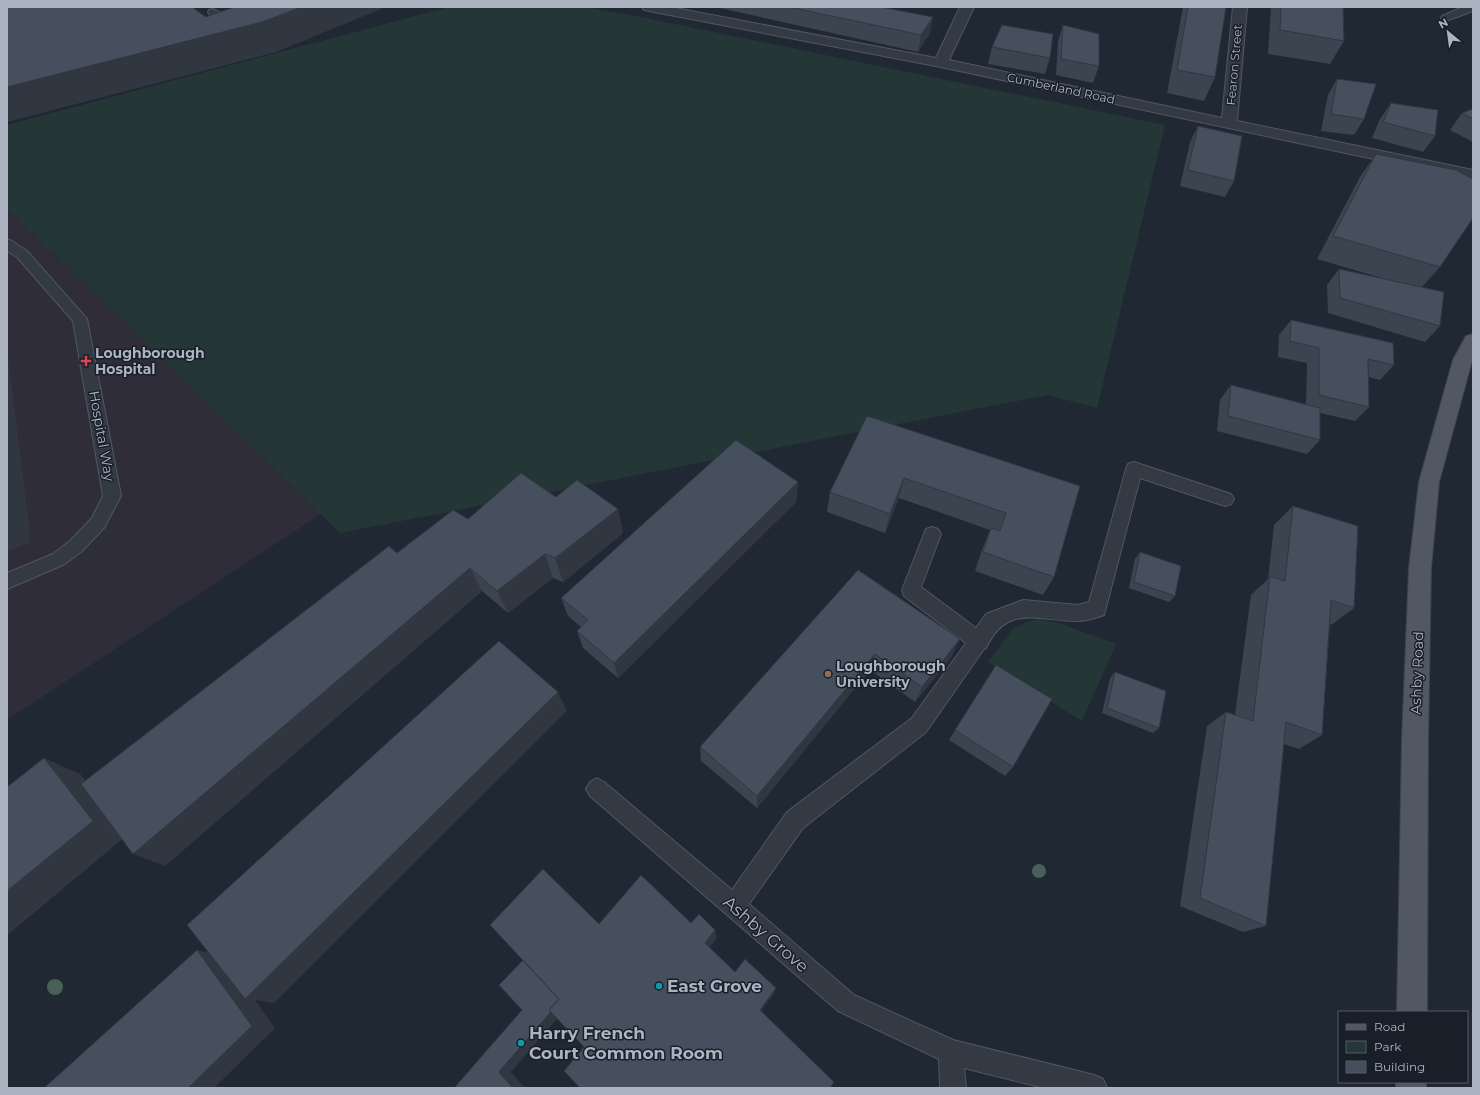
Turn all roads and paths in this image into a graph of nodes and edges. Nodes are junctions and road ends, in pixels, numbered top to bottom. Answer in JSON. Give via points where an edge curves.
{"nodes":[{"id":1,"x":649,"y":7,"type":"edge"},
{"id":2,"x":966,"y":7,"type":"edge"},
{"id":3,"x":1240,"y":7,"type":"edge"},
{"id":4,"x":1473,"y":7,"type":"edge"},
{"id":5,"x":213,"y":12,"type":"dead end"},
{"id":6,"x":1446,"y":18,"type":"dead end"},
{"id":7,"x":248,"y":26,"type":"edge"},
{"id":8,"x":941,"y":63,"type":"junction"},
{"id":9,"x":1229,"y":123,"type":"junction"},
{"id":10,"x":1473,"y":175,"type":"edge"},
{"id":11,"x":7,"y":244,"type":"edge"},
{"id":12,"x":1473,"y":341,"type":"edge"},
{"id":13,"x":1225,"y":499,"type":"dead end"},
{"id":14,"x":932,"y":534,"type":"dead end"},
{"id":15,"x":7,"y":581,"type":"edge"},
{"id":16,"x":979,"y":642,"type":"junction"},
{"id":17,"x":597,"y":789,"type":"dead end"},
{"id":18,"x":734,"y":906,"type":"junction"},
{"id":19,"x":1412,"y":1011,"type":"edge"},
{"id":20,"x":951,"y":1052,"type":"junction"},
{"id":21,"x":953,"y":1088,"type":"edge"},
{"id":22,"x":1094,"y":1088,"type":"edge"}],
"edges":[{"from":1,"to":8,"type":"street","name":"Cumberland Road"},
{"from":2,"to":8,"type":"street"},
{"from":3,"to":9,"type":"street","name":"Fearon Street"},
{"from":4,"to":6,"type":"lane"},
{"from":5,"to":7,"type":"lane","via":[[241,29]]},
{"from":8,"to":9,"type":"street","name":"Cumberland Road"},
{"from":9,"to":10,"type":"street","name":"Cumberland Road"},
{"from":11,"to":15,"type":"lane","name":"Hospital Way","via":[[22,254],[80,319],[112,496],[98,523],[76,546],[59,559]]},
{"from":12,"to":19,"type":"main road","name":"Ashby Road","via":[[1462,360],[1429,482],[1420,568]]},
{"from":13,"to":16,"type":"lane","via":[[1134,469],[1097,609],[1078,613],[1023,608],[993,620]]},
{"from":14,"to":16,"type":"lane","via":[[911,590]]},
{"from":16,"to":18,"type":"lane","via":[[919,725],[795,820]]},
{"from":17,"to":18,"type":"lane","name":"Ashby Grove"},
{"from":18,"to":20,"type":"lane","name":"Ashby Grove","via":[[846,1003]]},
{"from":20,"to":21,"type":"lane"},
{"from":20,"to":22,"type":"lane","name":"Ashby Grove"}]}
